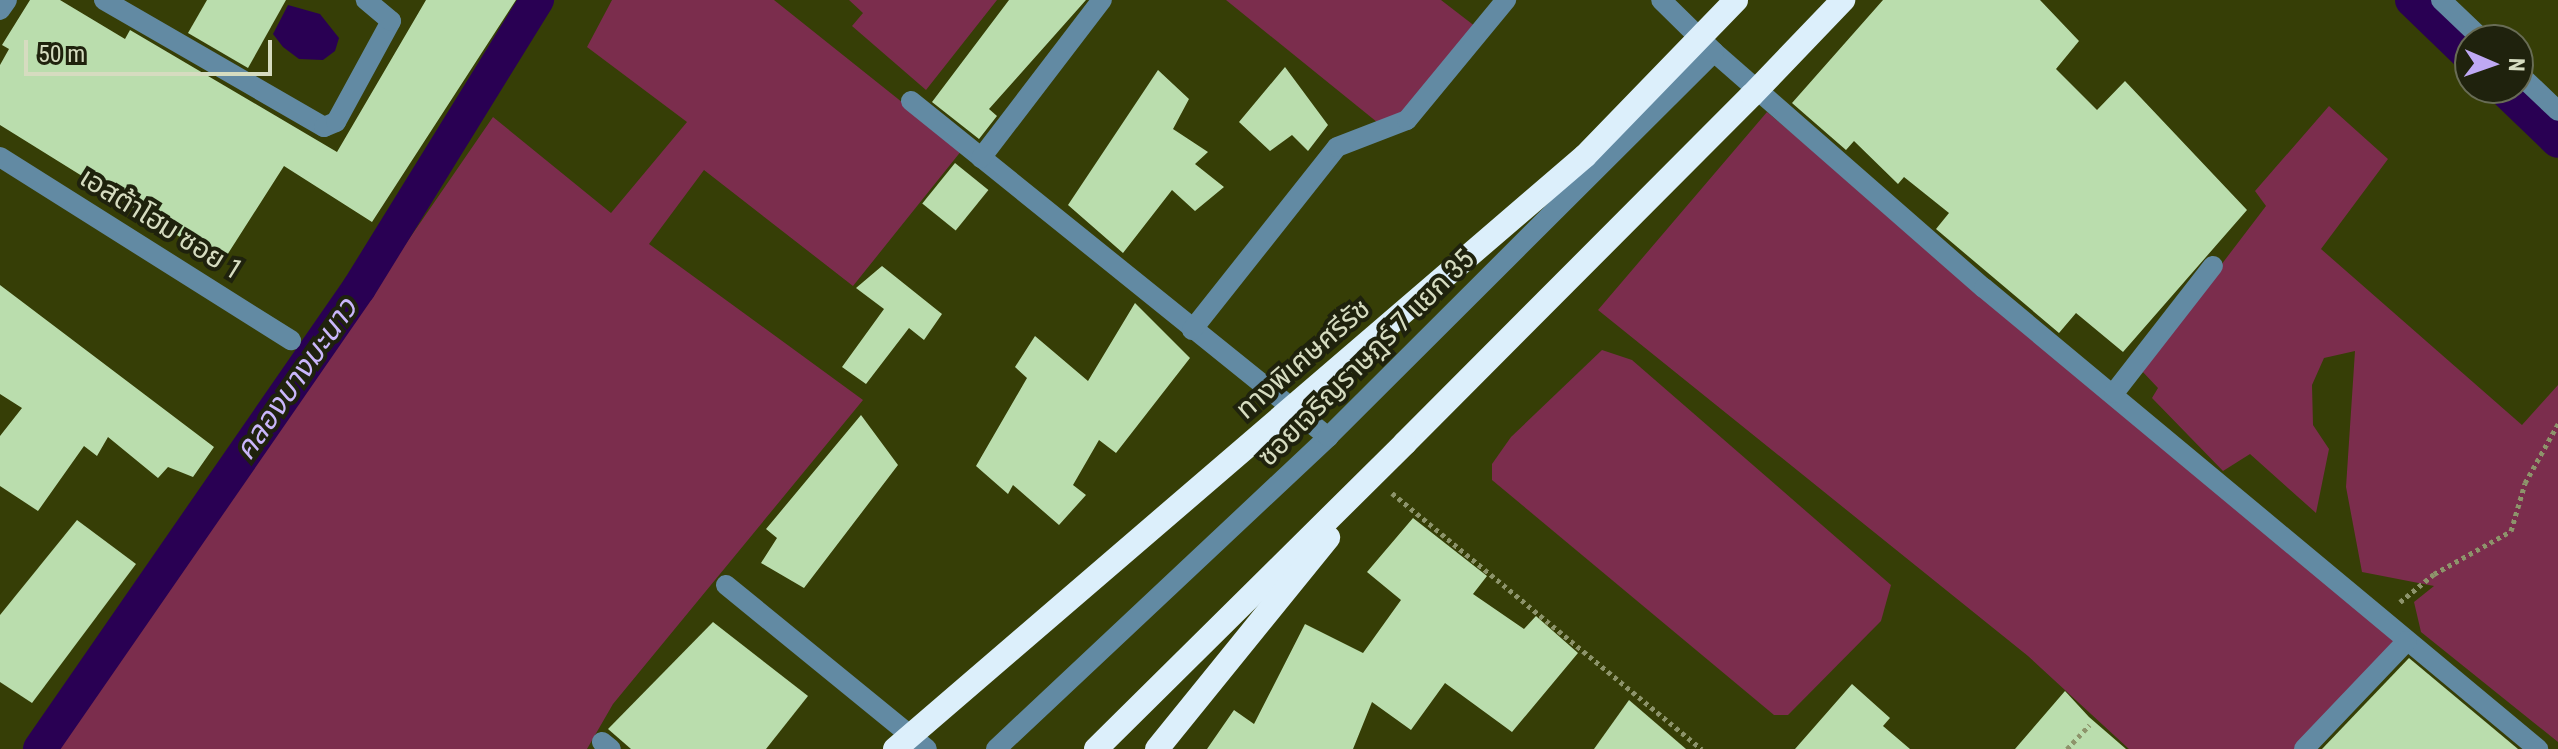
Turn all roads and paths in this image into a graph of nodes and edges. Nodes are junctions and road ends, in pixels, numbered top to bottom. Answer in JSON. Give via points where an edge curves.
{"nodes":[{"id":1,"x":7,"y":0,"type":"edge"},
{"id":2,"x":104,"y":0,"type":"edge"},
{"id":3,"x":366,"y":0,"type":"edge"},
{"id":4,"x":1102,"y":0,"type":"edge"},
{"id":5,"x":1506,"y":0,"type":"edge"},
{"id":6,"x":1661,"y":0,"type":"edge"},
{"id":7,"x":1736,"y":0,"type":"edge"},
{"id":8,"x":1843,"y":0,"type":"edge"},
{"id":9,"x":2441,"y":0,"type":"edge"},
{"id":10,"x":0,"y":10,"type":"edge"},
{"id":11,"x":2466,"y":24,"type":"edge"},
{"id":12,"x":1714,"y":52,"type":"junction"},
{"id":13,"x":2534,"y":88,"type":"edge"},
{"id":14,"x":911,"y":101,"type":"dead end"},
{"id":15,"x":2558,"y":111,"type":"edge"},
{"id":16,"x":0,"y":157,"type":"edge"},
{"id":17,"x":981,"y":158,"type":"junction"},
{"id":18,"x":2213,"y":266,"type":"dead end"},
{"id":19,"x":1192,"y":330,"type":"junction"},
{"id":20,"x":291,"y":340,"type":"dead end"},
{"id":21,"x":2114,"y":393,"type":"junction"},
{"id":22,"x":2558,"y":424,"type":"edge"},
{"id":23,"x":1328,"y":437,"type":"junction"},
{"id":24,"x":1405,"y":443,"type":"junction"},
{"id":25,"x":1385,"y":487,"type":"dead end"},
{"id":26,"x":726,"y":585,"type":"dead end"},
{"id":27,"x":2386,"y":624,"type":"junction"},
{"id":28,"x":2407,"y":641,"type":"junction"},
{"id":29,"x":2089,"y":725,"type":"dead end"},
{"id":30,"x":895,"y":749,"type":"edge"},
{"id":31,"x":927,"y":749,"type":"edge"},
{"id":32,"x":996,"y":749,"type":"edge"},
{"id":33,"x":1096,"y":749,"type":"edge"},
{"id":34,"x":1157,"y":749,"type":"edge"},
{"id":35,"x":1702,"y":749,"type":"edge"},
{"id":36,"x":2067,"y":749,"type":"edge"},
{"id":37,"x":2304,"y":749,"type":"edge"},
{"id":38,"x":2538,"y":749,"type":"edge"}],
"edges":[{"from":1,"to":10,"type":"street"},
{"from":2,"to":3,"type":"street","via":[[324,127],[336,122],[391,21]]},
{"from":4,"to":17,"type":"street"},
{"from":5,"to":19,"type":"street","via":[[1407,120],[1337,147]]},
{"from":6,"to":12,"type":"street"},
{"from":7,"to":30,"type":"highway","name":"ทางพิเศษศรีรัช","bridge":true,"via":[[1585,156]]},
{"from":8,"to":24,"type":"highway","bridge":true},
{"from":9,"to":11,"type":"street"},
{"from":12,"to":21,"type":"street"},
{"from":12,"to":23,"type":"street","name":"ซอยเจริญราษฎร์ 7 แยก 35"},
{"from":13,"to":15,"type":"street"},
{"from":14,"to":17,"type":"street"},
{"from":16,"to":20,"type":"street","name":"เอสต้าโฮม ซอย 1"},
{"from":17,"to":19,"type":"street"},
{"from":18,"to":21,"type":"street"},
{"from":19,"to":23,"type":"street"},
{"from":21,"to":27,"type":"street"},
{"from":22,"to":27,"type":"path","via":[[2525,483],[2511,531],[2405,595]]},
{"from":23,"to":32,"type":"street","name":"ซอยเจริญราษฎร์ 7 แยก 35"},
{"from":24,"to":33,"type":"highway","bridge":true},
{"from":24,"to":34,"type":"highway","bridge":true},
{"from":25,"to":35,"type":"path"},
{"from":26,"to":31,"type":"street"},
{"from":27,"to":28,"type":"street"},
{"from":28,"to":37,"type":"street"},
{"from":28,"to":38,"type":"street"},
{"from":29,"to":36,"type":"path"}]}
